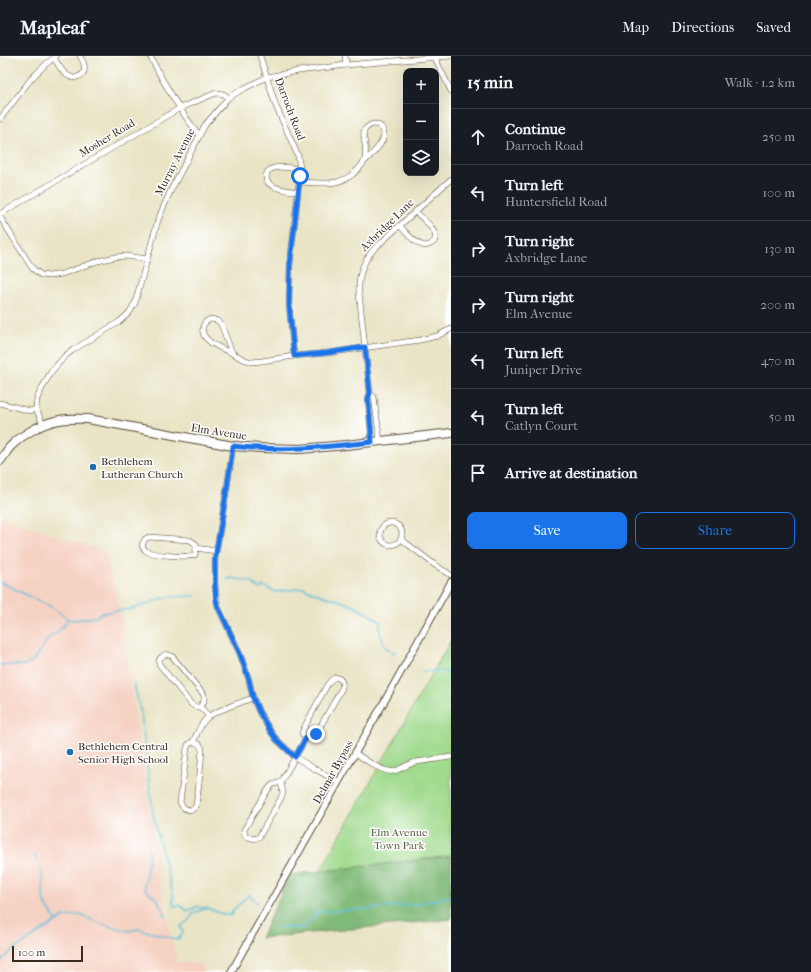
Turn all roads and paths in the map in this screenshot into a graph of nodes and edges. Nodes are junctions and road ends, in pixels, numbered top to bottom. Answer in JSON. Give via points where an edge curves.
{"nodes":[{"id":1,"x":80,"y":56,"type":"edge"},
{"id":2,"x":150,"y":56,"type":"edge"},
{"id":3,"x":260,"y":56,"type":"edge"},
{"id":4,"x":345,"y":56,"type":"edge"},
{"id":5,"x":451,"y":56,"type":"edge"},
{"id":6,"x":55,"y":57,"type":"edge"},
{"id":7,"x":435,"y":58,"type":"junction"},
{"id":8,"x":346,"y":65,"type":"junction"},
{"id":9,"x":267,"y":77,"type":"junction"},
{"id":10,"x":451,"y":91,"type":"edge"},
{"id":11,"x":228,"y":98,"type":"junction"},
{"id":12,"x":180,"y":108,"type":"junction"},
{"id":13,"x":0,"y":119,"type":"edge"},
{"id":14,"x":199,"y":135,"type":"junction"},
{"id":15,"x":365,"y":161,"type":"junction"},
{"id":16,"x":300,"y":169,"type":"junction"},
{"id":17,"x":451,"y":179,"type":"edge"},
{"id":18,"x":300,"y":182,"type":"junction"},
{"id":19,"x":298,"y":192,"type":"junction"},
{"id":20,"x":416,"y":212,"type":"junction"},
{"id":21,"x":0,"y":216,"type":"edge"},
{"id":22,"x":400,"y":226,"type":"junction"},
{"id":23,"x":147,"y":260,"type":"junction"},
{"id":24,"x":451,"y":329,"type":"edge"},
{"id":25,"x":365,"y":347,"type":"junction"},
{"id":26,"x":232,"y":353,"type":"junction"},
{"id":27,"x":294,"y":356,"type":"junction"},
{"id":28,"x":370,"y":393,"type":"junction"},
{"id":29,"x":0,"y":403,"type":"edge"},
{"id":30,"x":36,"y":409,"type":"junction"},
{"id":31,"x":370,"y":416,"type":"junction"},
{"id":32,"x":377,"y":416,"type":"junction"},
{"id":33,"x":43,"y":424,"type":"junction"},
{"id":34,"x":451,"y":433,"type":"edge"},
{"id":35,"x":376,"y":441,"type":"junction"},
{"id":36,"x":233,"y":446,"type":"junction"},
{"id":37,"x":0,"y":461,"type":"edge"},
{"id":38,"x":401,"y":540,"type":"junction"},
{"id":39,"x":196,"y":548,"type":"junction"},
{"id":40,"x":216,"y":551,"type":"junction"},
{"id":41,"x":451,"y":575,"type":"edge"},
{"id":42,"x":451,"y":582,"type":"edge"},
{"id":43,"x":253,"y":698,"type":"junction"},
{"id":44,"x":200,"y":707,"type":"junction"},
{"id":45,"x":209,"y":716,"type":"junction"},
{"id":46,"x":306,"y":738,"type":"junction"},
{"id":47,"x":193,"y":742,"type":"junction"},
{"id":48,"x":355,"y":753,"type":"junction"},
{"id":49,"x":295,"y":757,"type":"junction"},
{"id":50,"x":451,"y":757,"type":"edge"},
{"id":51,"x":281,"y":782,"type":"junction"},
{"id":52,"x":339,"y":782,"type":"junction"},
{"id":53,"x":231,"y":972,"type":"edge"}],
"edges":[{"from":1,"to":6,"type":"street","via":[[85,70],[75,78],[66,74]]},
{"from":2,"to":12,"type":"street"},
{"from":3,"to":9,"type":"street","name":"Darroch Road"},
{"from":4,"to":8,"type":"street"},
{"from":5,"to":7,"type":"street","name":"Murray Avenue"},
{"from":6,"to":13,"type":"street","via":[[31,79]]},
{"from":7,"to":8,"type":"street","name":"Murray Avenue"},
{"from":7,"to":10,"type":"street"},
{"from":8,"to":9,"type":"street","name":"Murray Avenue"},
{"from":9,"to":11,"type":"street","name":"Murray Avenue"},
{"from":9,"to":16,"type":"street","name":"Darroch Road","via":[[276,106],[298,156]]},
{"from":11,"to":12,"type":"street","name":"Mosher Road","via":[[224,94],[216,93]]},
{"from":11,"to":14,"type":"street","name":"Murray Avenue"},
{"from":12,"to":14,"type":"street"},
{"from":12,"to":21,"type":"street","name":"Mosher Road"},
{"from":14,"to":23,"type":"street","name":"Murray Avenue","via":[[158,220]]},
{"from":15,"to":15,"type":"street","via":[[384,138],[384,132],[379,125],[369,125],[363,134]]},
{"from":15,"to":18,"type":"street","via":[[354,175],[339,182]]},
{"from":16,"to":18,"type":"street","name":"Darroch Road"},
{"from":16,"to":19,"type":"street","via":[[275,168],[269,170],[266,176],[267,182],[274,187]]},
{"from":17,"to":20,"type":"street","name":"Axbridge Lane"},
{"from":18,"to":19,"type":"street","name":"Darroch Road"},
{"from":19,"to":27,"type":"street","name":"Darroch Road","via":[[290,265],[289,304]]},
{"from":20,"to":22,"type":"street","name":"Axbridge Lane"},
{"from":20,"to":22,"type":"street","via":[[434,232],[432,243],[422,245]]},
{"from":21,"to":23,"type":"street","via":[[26,260],[41,275],[62,274],[115,257],[126,256]]},
{"from":22,"to":25,"type":"street","name":"Axbridge Lane","via":[[374,249],[363,266],[359,283]]},
{"from":23,"to":30,"type":"street","name":"Murray Avenue","via":[[138,296],[129,314],[116,325],[65,356],[51,372],[41,390]]},
{"from":24,"to":25,"type":"street","via":[[430,338]]},
{"from":25,"to":27,"type":"street"},
{"from":25,"to":28,"type":"street","name":"Axbridge Lane"},
{"from":26,"to":26,"type":"street","via":[[221,324],[207,320],[202,329],[205,338]]},
{"from":26,"to":27,"type":"street","via":[[252,362]]},
{"from":28,"to":31,"type":"street","name":"Axbridge Lane"},
{"from":28,"to":32,"type":"street","name":"Axbridge Lane","via":[[374,397]]},
{"from":29,"to":30,"type":"street","via":[[30,411]]},
{"from":30,"to":33,"type":"street"},
{"from":31,"to":32,"type":"street"},
{"from":31,"to":35,"type":"street","name":"Axbridge Lane"},
{"from":32,"to":35,"type":"street","name":"Axbridge Lane"},
{"from":33,"to":36,"type":"main road","name":"Elm Avenue","via":[[70,418],[88,420]]},
{"from":33,"to":37,"type":"main road","name":"Elm Avenue","via":[[19,439]]},
{"from":34,"to":35,"type":"main road","name":"Elm Avenue"},
{"from":35,"to":36,"type":"main road","name":"Elm Avenue","via":[[300,449]]},
{"from":36,"to":40,"type":"street"},
{"from":38,"to":38,"type":"street","via":[[402,532],[399,525],[392,522],[384,524],[380,538],[385,544],[392,546]]},
{"from":38,"to":41,"type":"street"},
{"from":39,"to":39,"type":"street","via":[[195,555],[184,557],[152,553],[142,545],[145,539],[155,537],[190,540],[196,544]]},
{"from":39,"to":40,"type":"street"},
{"from":40,"to":43,"type":"street","via":[[215,585],[218,607],[240,654]]},
{"from":42,"to":48,"type":"street","name":"Delmar Bypass"},
{"from":43,"to":45,"type":"street"},
{"from":43,"to":49,"type":"street","via":[[271,732]]},
{"from":44,"to":44,"type":"street","via":[[204,695],[188,674],[172,656],[166,654],[160,658],[159,664],[162,669],[191,704]]},
{"from":44,"to":45,"type":"street"},
{"from":45,"to":47,"type":"street"},
{"from":46,"to":46,"type":"street","via":[[316,734],[343,684],[339,678],[334,678],[327,685],[302,731]]},
{"from":46,"to":49,"type":"street"},
{"from":47,"to":47,"type":"street","via":[[187,748],[180,802],[186,810],[192,810],[196,806],[199,783],[202,750]]},
{"from":48,"to":50,"type":"street","via":[[388,771],[396,771],[416,762]]},
{"from":48,"to":52,"type":"street","name":"Delmar Bypass"},
{"from":49,"to":51,"type":"street"},
{"from":49,"to":52,"type":"street"},
{"from":51,"to":51,"type":"street","via":[[272,785],[267,791],[244,830],[246,836],[253,839],[259,836],[281,798]]},
{"from":52,"to":53,"type":"street","name":"Delmar Bypass"}]}
